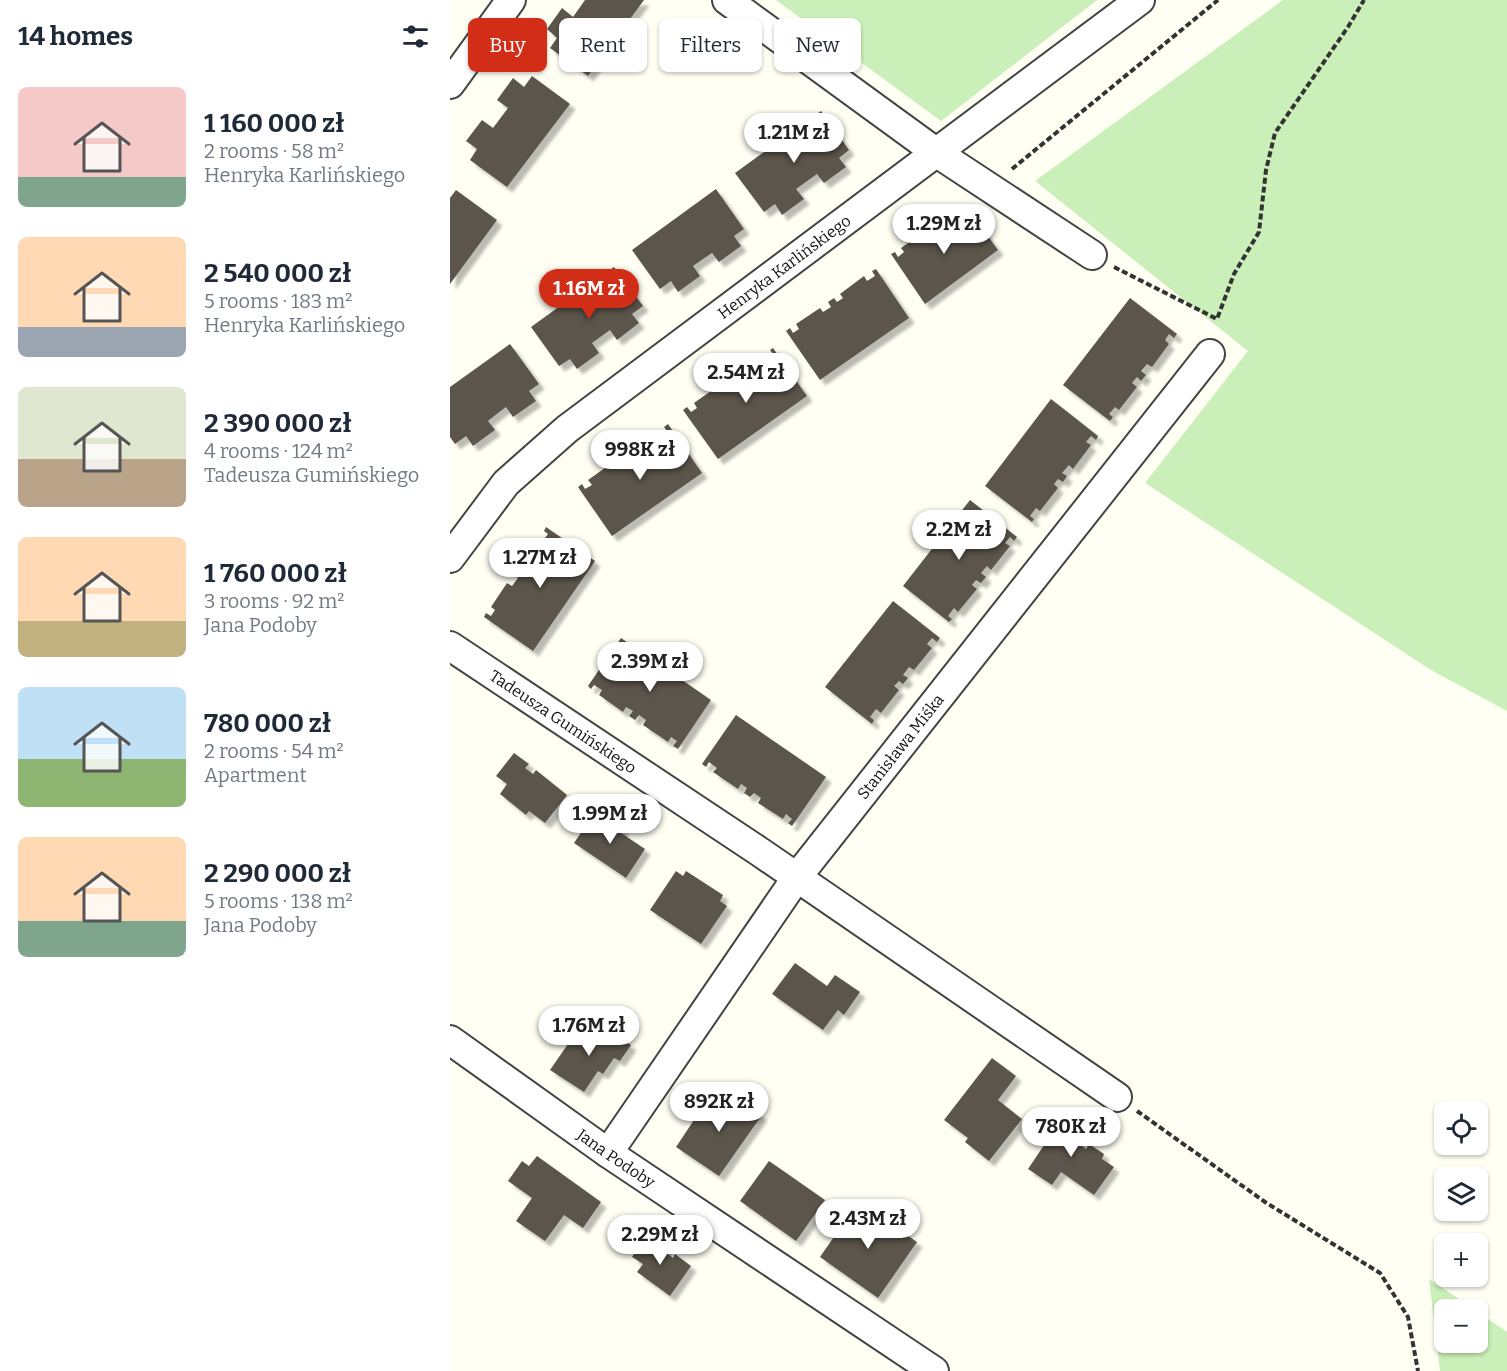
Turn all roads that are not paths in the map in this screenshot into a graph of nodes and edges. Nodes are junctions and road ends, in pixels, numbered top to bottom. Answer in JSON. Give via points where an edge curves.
{"nodes":[{"id":1,"x":510,"y":0,"type":"edge"},
{"id":2,"x":727,"y":0,"type":"edge"},
{"id":3,"x":1140,"y":0,"type":"edge"},
{"id":4,"x":450,"y":84,"type":"edge"},
{"id":5,"x":937,"y":153,"type":"junction"},
{"id":6,"x":1092,"y":255,"type":"road end"},
{"id":7,"x":1210,"y":354,"type":"dead end"},
{"id":8,"x":450,"y":558,"type":"edge"},
{"id":9,"x":450,"y":646,"type":"edge"},
{"id":10,"x":797,"y":877,"type":"junction"},
{"id":11,"x":450,"y":1040,"type":"edge"},
{"id":12,"x":1117,"y":1097,"type":"road end"},
{"id":13,"x":608,"y":1153,"type":"junction"},
{"id":14,"x":934,"y":1371,"type":"edge"}],
"edges":[{"from":1,"to":4,"type":"street"},
{"from":2,"to":5,"type":"street"},
{"from":3,"to":5,"type":"street","name":"Henryka Karlińskiego"},
{"from":5,"to":6,"type":"street"},
{"from":5,"to":8,"type":"street","name":"Henryka Karlińskiego","via":[[533,457],[506,483]]},
{"from":7,"to":10,"type":"street","name":"Stanisława Miśka"},
{"from":9,"to":10,"type":"street","name":"Tadeusza Gumińskiego"},
{"from":10,"to":12,"type":"street","name":"Tadeusza Gumińskiego"},
{"from":10,"to":13,"type":"street","name":"Stanisława Miśka"},
{"from":11,"to":13,"type":"street","name":"Jana Podoby"},
{"from":13,"to":14,"type":"street","name":"Jana Podoby"}]}
